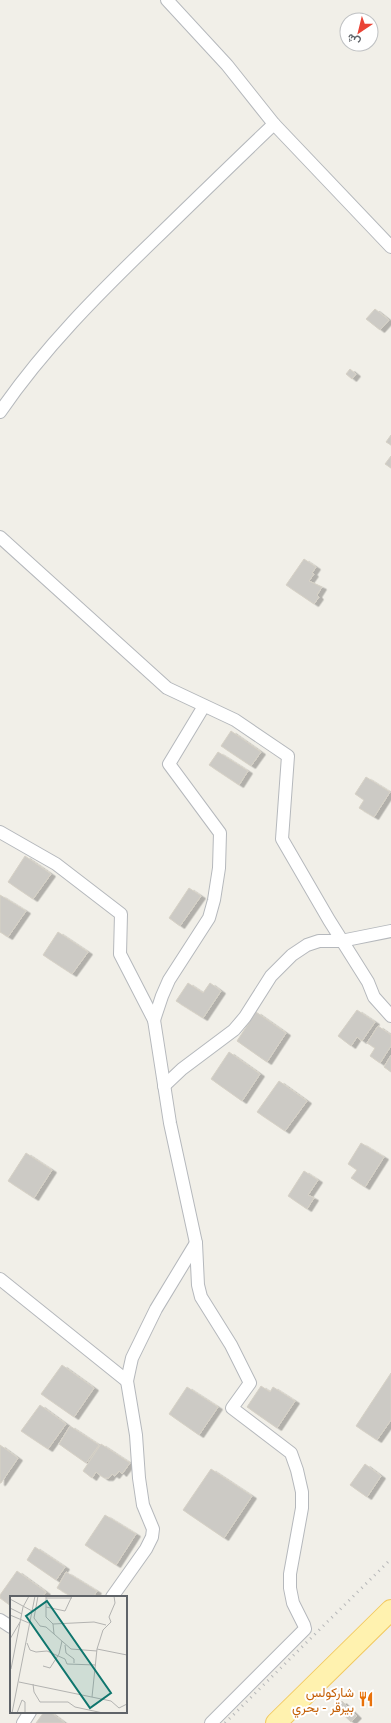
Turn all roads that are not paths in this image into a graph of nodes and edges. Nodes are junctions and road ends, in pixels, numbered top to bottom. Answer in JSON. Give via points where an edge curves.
{"nodes":[{"id":1,"x":167,"y":0,"type":"edge"},
{"id":2,"x":274,"y":124,"type":"junction"},
{"id":3,"x":391,"y":247,"type":"edge"},
{"id":4,"x":0,"y":412,"type":"edge"},
{"id":5,"x":0,"y":537,"type":"edge"},
{"id":6,"x":204,"y":706,"type":"junction"},
{"id":7,"x":0,"y":832,"type":"edge"},
{"id":8,"x":391,"y":931,"type":"edge"},
{"id":9,"x":341,"y":941,"type":"junction"},
{"id":10,"x":391,"y":1016,"type":"edge"},
{"id":11,"x":154,"y":1020,"type":"junction"},
{"id":12,"x":164,"y":1086,"type":"junction"},
{"id":13,"x":196,"y":1243,"type":"junction"},
{"id":14,"x":0,"y":1279,"type":"edge"},
{"id":15,"x":127,"y":1381,"type":"junction"},
{"id":16,"x":113,"y":1596,"type":"edge"},
{"id":17,"x":391,"y":1610,"type":"edge"},
{"id":18,"x":0,"y":1620,"type":"edge"},
{"id":19,"x":391,"y":1624,"type":"edge"},
{"id":20,"x":10,"y":1626,"type":"edge"},
{"id":21,"x":29,"y":1713,"type":"edge"},
{"id":22,"x":23,"y":1723,"type":"edge"},
{"id":23,"x":211,"y":1723,"type":"edge"},
{"id":24,"x":276,"y":1723,"type":"edge"},
{"id":25,"x":290,"y":1723,"type":"edge"}],
"edges":[{"from":1,"to":2,"type":"street","via":[[227,65]]},
{"from":2,"to":3,"type":"street"},
{"from":2,"to":4,"type":"street","via":[[96,296],[18,385]]},
{"from":5,"to":6,"type":"street","via":[[167,688]]},
{"from":6,"to":9,"type":"street","via":[[235,720],[288,756],[282,839]]},
{"from":6,"to":11,"type":"street","via":[[169,764],[220,833],[219,868],[214,900],[209,918],[169,980]]},
{"from":7,"to":11,"type":"street","via":[[56,864],[121,914],[120,954]]},
{"from":8,"to":9,"type":"street"},
{"from":9,"to":10,"type":"street","via":[[368,982],[374,997]]},
{"from":9,"to":12,"type":"street","via":[[319,941],[292,955],[271,976],[245,1018],[234,1030],[182,1069]]},
{"from":11,"to":12,"type":"street"},
{"from":12,"to":13,"type":"street"},
{"from":13,"to":15,"type":"street","via":[[153,1316],[132,1358]]},
{"from":13,"to":23,"type":"street","via":[[201,1297],[231,1345],[250,1383],[232,1408],[291,1452],[302,1492],[301,1519],[290,1574],[290,1588],[293,1603],[304,1629]]},
{"from":14,"to":15,"type":"street"},
{"from":15,"to":16,"type":"street","via":[[136,1435],[139,1478],[144,1505],[153,1530],[146,1549]]},
{"from":17,"to":24,"type":"main road"},
{"from":18,"to":20,"type":"street"},
{"from":19,"to":25,"type":"main road"},
{"from":21,"to":22,"type":"street"}]}
